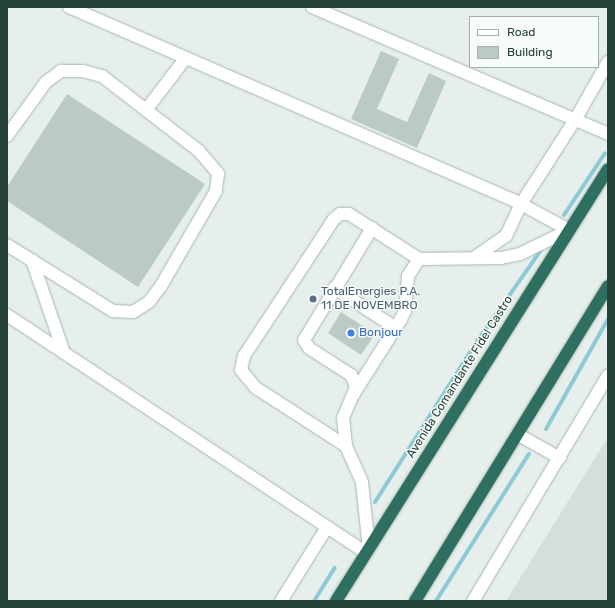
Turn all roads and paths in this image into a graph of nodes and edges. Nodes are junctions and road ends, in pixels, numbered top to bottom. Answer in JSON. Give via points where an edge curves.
{"nodes":[{"id":1,"x":69,"y":7,"type":"edge"},
{"id":2,"x":312,"y":7,"type":"edge"},
{"id":3,"x":185,"y":59,"type":"junction"},
{"id":4,"x":608,"y":62,"type":"edge"},
{"id":5,"x":146,"y":110,"type":"junction"},
{"id":6,"x":575,"y":120,"type":"junction"},
{"id":7,"x":608,"y":134,"type":"edge"},
{"id":8,"x":7,"y":136,"type":"edge"},
{"id":9,"x":608,"y":170,"type":"edge"},
{"id":10,"x":521,"y":204,"type":"junction"},
{"id":11,"x":372,"y":228,"type":"junction"},
{"id":12,"x":569,"y":230,"type":"junction"},
{"id":13,"x":506,"y":236,"type":"junction"},
{"id":14,"x":7,"y":245,"type":"edge"},
{"id":15,"x":520,"y":254,"type":"junction"},
{"id":16,"x":473,"y":258,"type":"junction"},
{"id":17,"x":419,"y":259,"type":"junction"},
{"id":18,"x":32,"y":260,"type":"junction"},
{"id":19,"x":608,"y":286,"type":"edge"},
{"id":20,"x":334,"y":288,"type":"junction"},
{"id":21,"x":7,"y":316,"type":"edge"},
{"id":22,"x":396,"y":328,"type":"junction"},
{"id":23,"x":64,"y":353,"type":"junction"},
{"id":24,"x":608,"y":375,"type":"edge"},
{"id":25,"x":353,"y":396,"type":"junction"},
{"id":26,"x":517,"y":434,"type":"junction"},
{"id":27,"x":346,"y":446,"type":"junction"},
{"id":28,"x":560,"y":458,"type":"junction"},
{"id":29,"x":327,"y":526,"type":"junction"},
{"id":30,"x":368,"y":551,"type":"junction"},
{"id":31,"x":281,"y":601,"type":"edge"},
{"id":32,"x":336,"y":601,"type":"edge"},
{"id":33,"x":415,"y":601,"type":"edge"},
{"id":34,"x":473,"y":601,"type":"edge"}],
"edges":[{"from":1,"to":3,"type":"street"},
{"from":2,"to":6,"type":"street"},
{"from":3,"to":5,"type":"street"},
{"from":3,"to":10,"type":"street"},
{"from":4,"to":6,"type":"street"},
{"from":5,"to":8,"type":"street","via":[[102,76],[82,71],[61,71],[33,97]]},
{"from":5,"to":18,"type":"street","via":[[205,156],[218,174],[216,191],[208,206],[149,302],[133,312],[113,311]]},
{"from":6,"to":7,"type":"street"},
{"from":6,"to":10,"type":"street"},
{"from":9,"to":12,"type":"highway","name":"Avenida Comandante Fidel Castro"},
{"from":10,"to":12,"type":"street"},
{"from":10,"to":13,"type":"street"},
{"from":11,"to":17,"type":"street"},
{"from":11,"to":20,"type":"street"},
{"from":11,"to":27,"type":"street","via":[[349,214],[340,214],[334,219],[244,356],[241,370],[256,388]]},
{"from":12,"to":15,"type":"street"},
{"from":12,"to":30,"type":"highway","name":"Avenida Comandante Fidel Castro"},
{"from":13,"to":15,"type":"street","via":[[509,250]]},
{"from":13,"to":16,"type":"street","via":[[490,250]]},
{"from":14,"to":18,"type":"street"},
{"from":15,"to":16,"type":"street","via":[[501,258]]},
{"from":16,"to":17,"type":"street"},
{"from":17,"to":22,"type":"street","via":[[408,276],[405,310]]},
{"from":18,"to":23,"type":"street"},
{"from":19,"to":26,"type":"highway"},
{"from":20,"to":22,"type":"street"},
{"from":20,"to":25,"type":"street","via":[[304,340],[309,348],[351,375],[356,386]]},
{"from":21,"to":23,"type":"street"},
{"from":22,"to":25,"type":"street"},
{"from":23,"to":29,"type":"street"},
{"from":24,"to":28,"type":"street"},
{"from":25,"to":27,"type":"street","via":[[344,418]]},
{"from":26,"to":28,"type":"street"},
{"from":26,"to":33,"type":"highway"},
{"from":27,"to":30,"type":"street","via":[[362,482]]},
{"from":28,"to":34,"type":"street"},
{"from":29,"to":30,"type":"street"},
{"from":29,"to":31,"type":"street"},
{"from":30,"to":32,"type":"highway","name":"Avenida Comandante Fidel Castro"}]}
